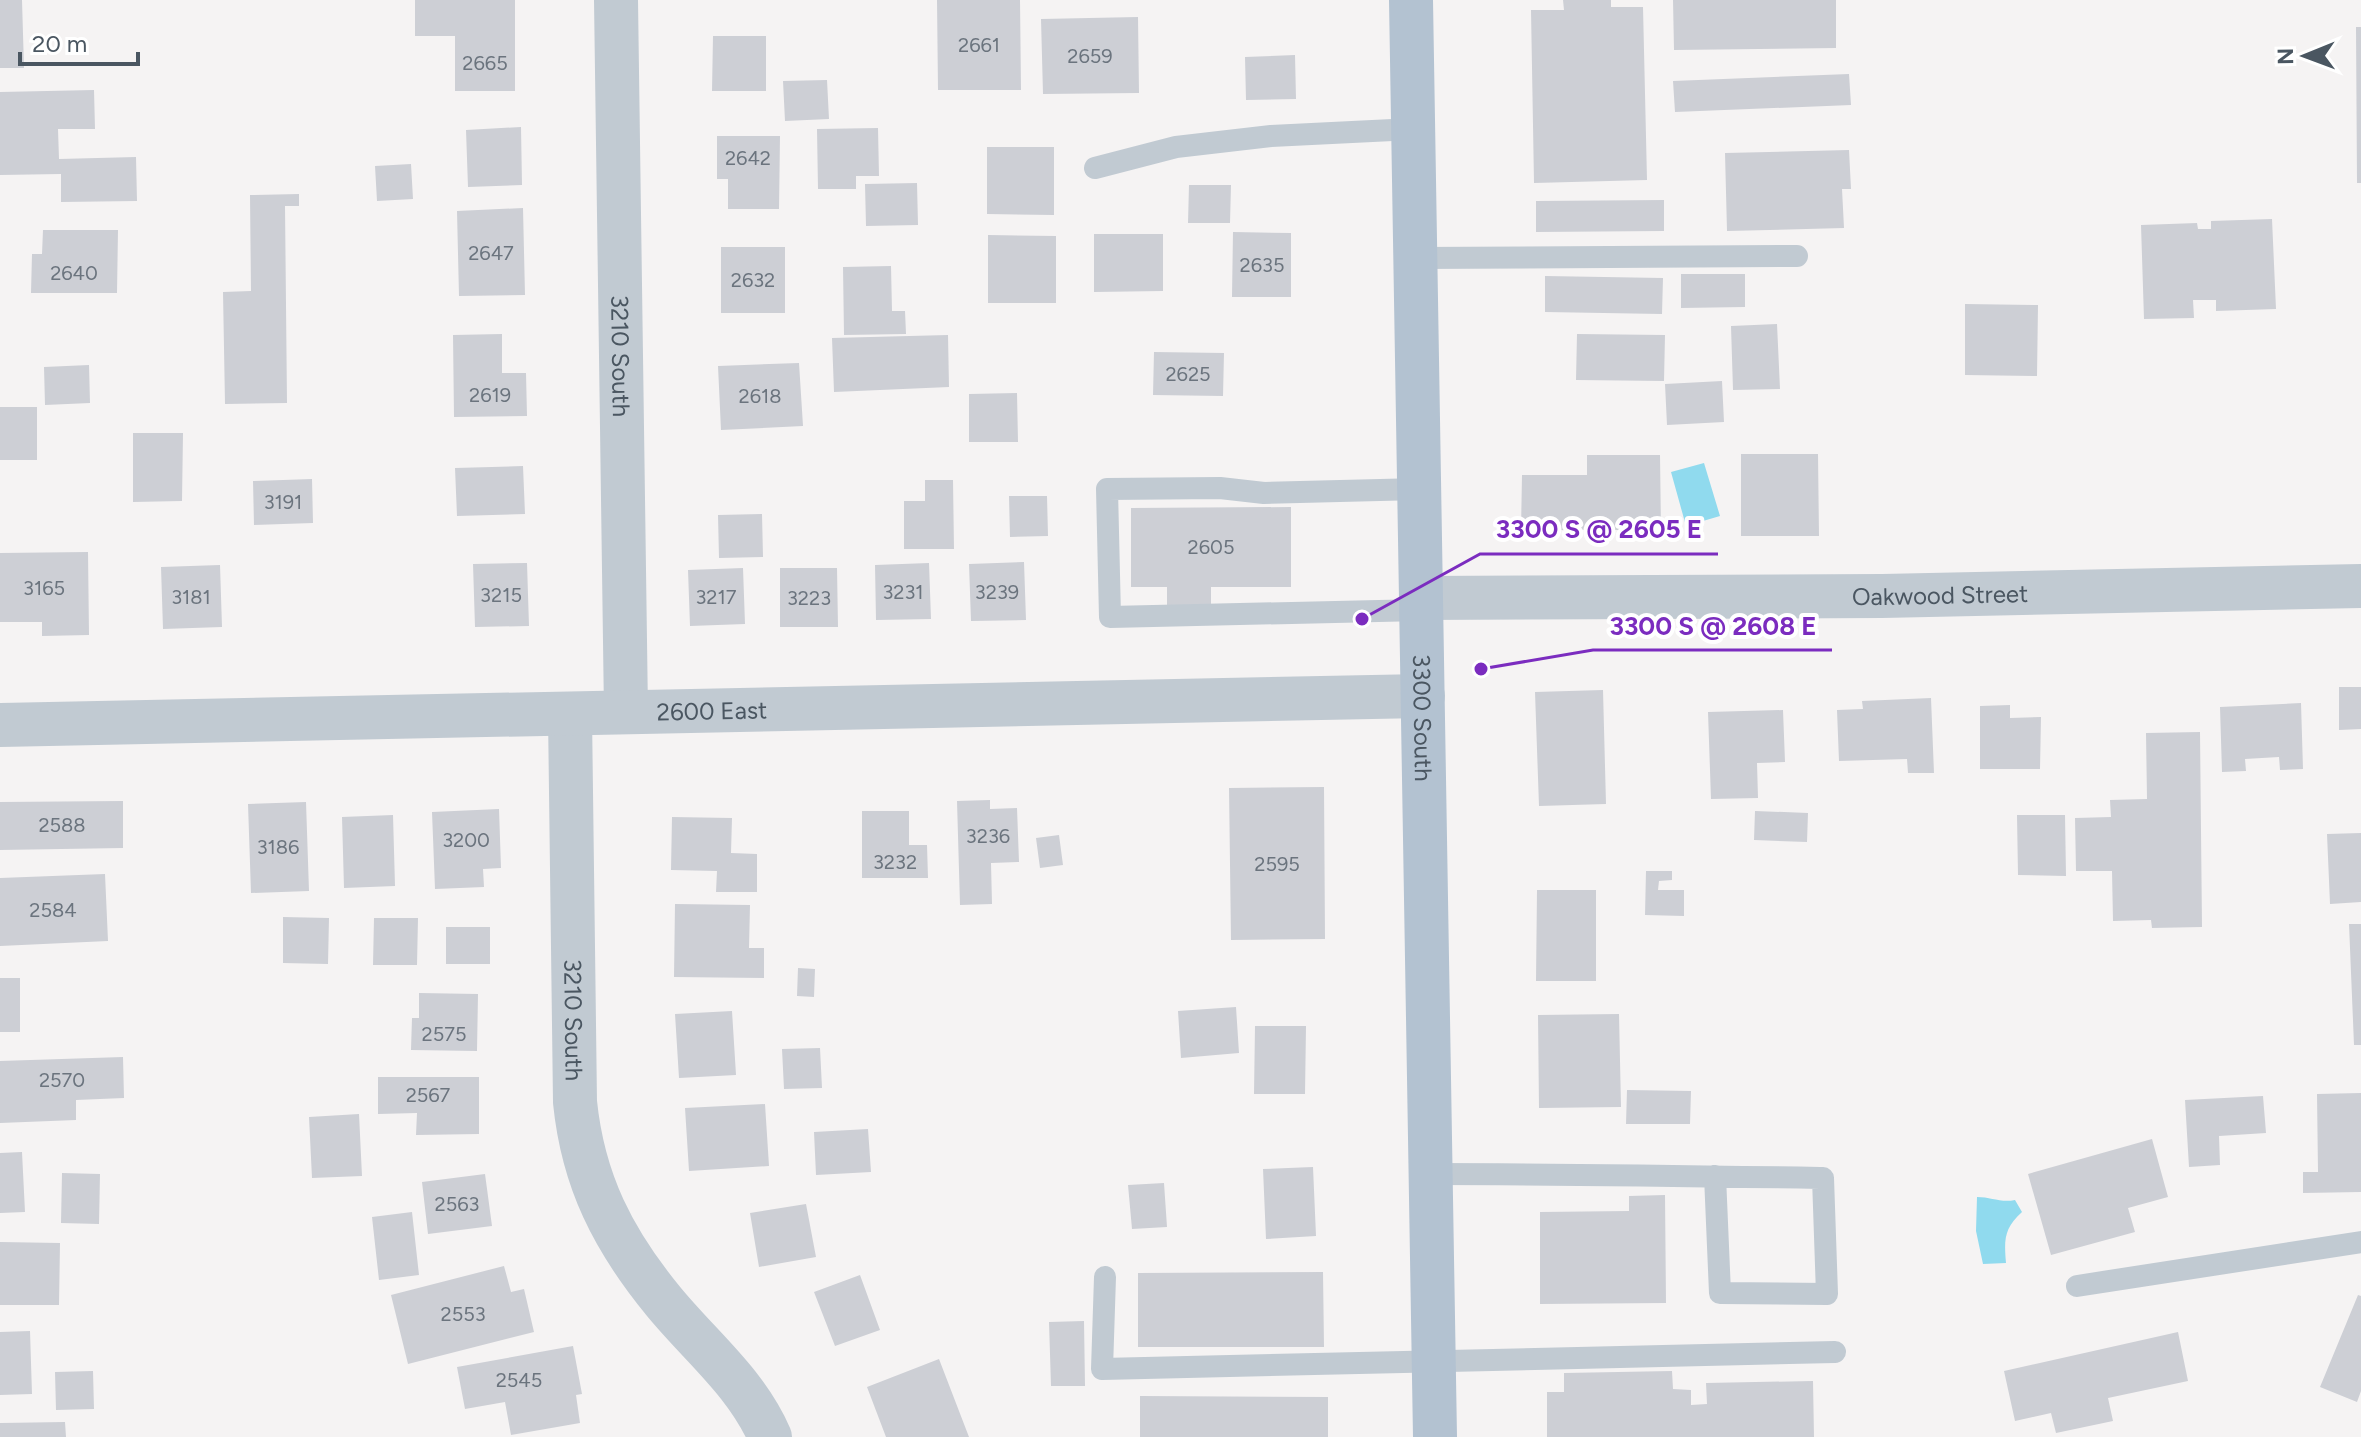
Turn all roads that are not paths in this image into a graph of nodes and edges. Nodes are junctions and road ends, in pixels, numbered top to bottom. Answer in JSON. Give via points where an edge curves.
{"nodes":[{"id":1,"x":616,"y":0,"type":"edge"},
{"id":2,"x":1411,"y":0,"type":"edge"},
{"id":3,"x":1413,"y":129,"type":"junction"},
{"id":4,"x":1095,"y":168,"type":"dead end"},
{"id":5,"x":1797,"y":256,"type":"dead end"},
{"id":6,"x":1416,"y":258,"type":"junction"},
{"id":7,"x":1420,"y":489,"type":"junction"},
{"id":8,"x":2361,"y":586,"type":"edge"},
{"id":9,"x":1422,"y":604,"type":"junction"},
{"id":10,"x":1423,"y":696,"type":"junction"},
{"id":11,"x":626,"y":712,"type":"junction"},
{"id":12,"x":570,"y":714,"type":"junction"},
{"id":13,"x":0,"y":725,"type":"edge"},
{"id":14,"x":1431,"y":1174,"type":"junction"},
{"id":15,"x":1715,"y":1176,"type":"junction"},
{"id":16,"x":2361,"y":1242,"type":"edge"},
{"id":17,"x":1105,"y":1277,"type":"dead end"},
{"id":18,"x":2077,"y":1286,"type":"dead end"},
{"id":19,"x":1835,"y":1352,"type":"dead end"},
{"id":20,"x":1434,"y":1362,"type":"junction"},
{"id":21,"x":770,"y":1437,"type":"edge"},
{"id":22,"x":1435,"y":1437,"type":"edge"}],
"edges":[{"from":1,"to":11,"type":"street","name":"3210 South"},
{"from":2,"to":3,"type":"main road","name":"3300 South"},
{"from":3,"to":4,"type":"lane","via":[[1223,141]]},
{"from":3,"to":6,"type":"main road","name":"3300 South"},
{"from":5,"to":6,"type":"lane"},
{"from":6,"to":7,"type":"main road","name":"3300 South"},
{"from":7,"to":9,"type":"main road","name":"3300 South"},
{"from":7,"to":9,"type":"lane","via":[[1107,489],[1110,617]]},
{"from":8,"to":9,"type":"street","name":"Oakwood Street"},
{"from":9,"to":10,"type":"main road","name":"3300 South"},
{"from":10,"to":11,"type":"street","name":"2600 East"},
{"from":10,"to":14,"type":"main road","name":"3300 South"},
{"from":11,"to":12,"type":"street","name":"2600 East"},
{"from":12,"to":13,"type":"street","name":"2600 East"},
{"from":12,"to":21,"type":"street","name":"3210 South","via":[[575,1102],[585,1163],[633,1261],[664,1303],[722,1363]]},
{"from":14,"to":15,"type":"lane"},
{"from":14,"to":20,"type":"main road","name":"3300 South"},
{"from":15,"to":15,"type":"lane","via":[[1823,1178],[1827,1294],[1720,1293]]},
{"from":16,"to":18,"type":"lane"},
{"from":17,"to":20,"type":"lane","via":[[1102,1369]]},
{"from":19,"to":20,"type":"lane"},
{"from":20,"to":22,"type":"main road","name":"3300 South"}]}
